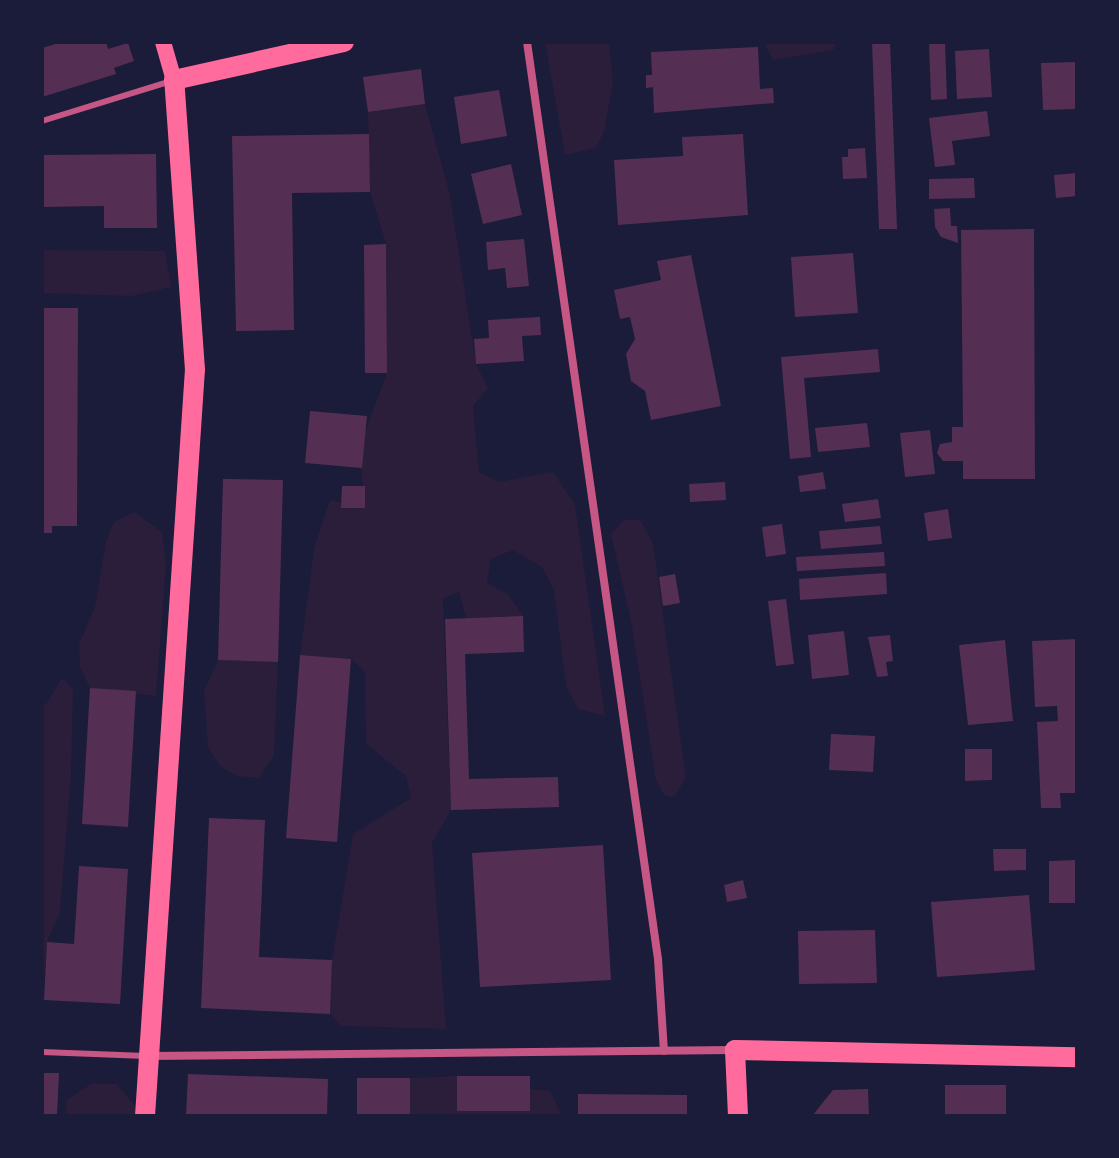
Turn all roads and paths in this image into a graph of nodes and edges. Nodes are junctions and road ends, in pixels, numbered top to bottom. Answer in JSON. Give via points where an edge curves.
{"nodes":[{"id":1,"x":163,"y":42,"type":"edge"},
{"id":2,"x":344,"y":42,"type":"edge"},
{"id":3,"x":527,"y":42,"type":"edge"},
{"id":4,"x":174,"y":80,"type":"junction"},
{"id":5,"x":42,"y":121,"type":"edge"},
{"id":6,"x":735,"y":1050,"type":"junction"},
{"id":7,"x":664,"y":1051,"type":"junction"},
{"id":8,"x":42,"y":1052,"type":"edge"},
{"id":9,"x":147,"y":1056,"type":"junction"},
{"id":10,"x":1077,"y":1057,"type":"edge"},
{"id":11,"x":145,"y":1116,"type":"edge"},
{"id":12,"x":738,"y":1116,"type":"edge"}],
"edges":[{"from":1,"to":4,"type":"main road"},
{"from":2,"to":4,"type":"main road"},
{"from":3,"to":7,"type":"street","via":[[656,943]]},
{"from":4,"to":5,"type":"lane"},
{"from":4,"to":9,"type":"main road","via":[[195,370]]},
{"from":6,"to":7,"type":"street"},
{"from":6,"to":10,"type":"main road"},
{"from":6,"to":12,"type":"main road"},
{"from":7,"to":9,"type":"street"},
{"from":8,"to":9,"type":"lane"},
{"from":9,"to":11,"type":"main road"}]}
